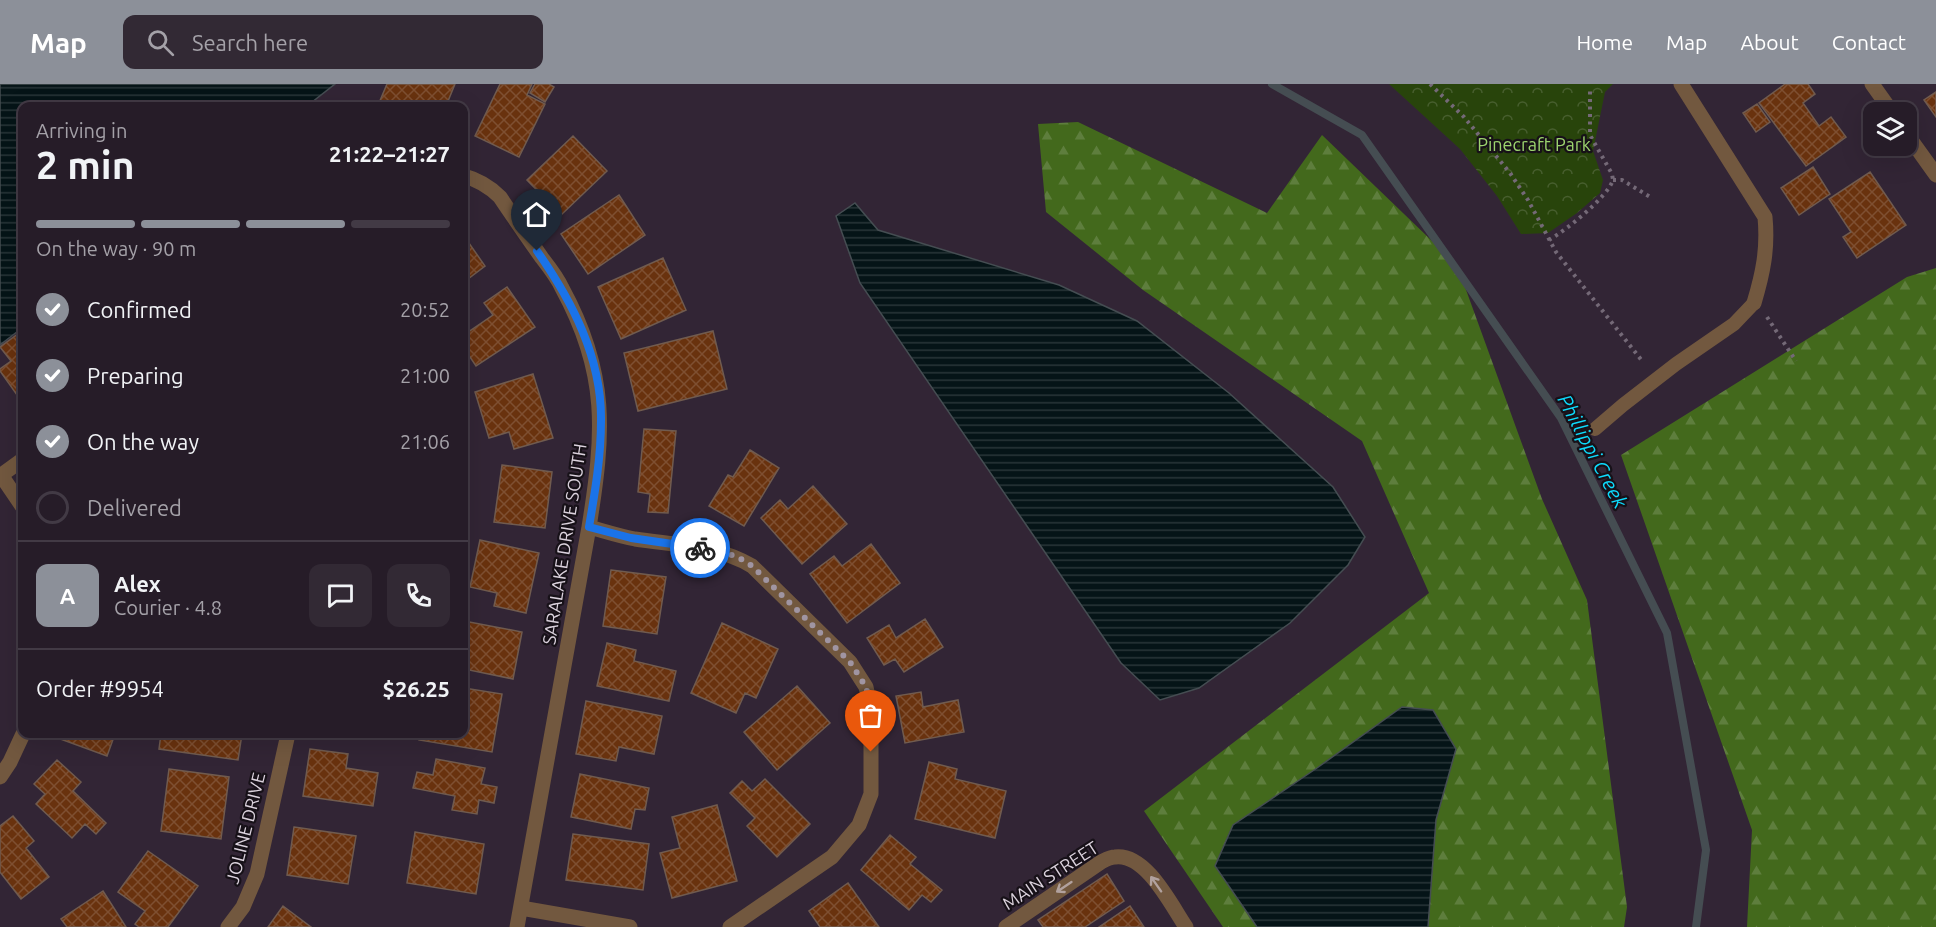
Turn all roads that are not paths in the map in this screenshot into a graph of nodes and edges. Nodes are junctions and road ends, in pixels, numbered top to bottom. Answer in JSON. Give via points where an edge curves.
{"nodes":[{"id":1,"x":1681,"y":84,"type":"edge"},
{"id":2,"x":1872,"y":84,"type":"edge"},
{"id":3,"x":1885,"y":102,"type":"edge"},
{"id":4,"x":1917,"y":148,"type":"edge"},
{"id":5,"x":1936,"y":175,"type":"edge"},
{"id":6,"x":468,"y":177,"type":"edge"},
{"id":7,"x":1754,"y":303,"type":"joint"},
{"id":8,"x":1595,"y":429,"type":"dead end"},
{"id":9,"x":18,"y":463,"type":"edge"},
{"id":10,"x":0,"y":476,"type":"edge"},
{"id":11,"x":18,"y":501,"type":"edge"},
{"id":12,"x":589,"y":527,"type":"junction"},
{"id":13,"x":21,"y":738,"type":"edge"},
{"id":14,"x":287,"y":738,"type":"edge"},
{"id":15,"x":0,"y":777,"type":"edge"},
{"id":16,"x":521,"y":908,"type":"junction"},
{"id":17,"x":1013,"y":925,"type":"edge"},
{"id":18,"x":228,"y":927,"type":"edge"},
{"id":19,"x":517,"y":927,"type":"edge"},
{"id":20,"x":630,"y":927,"type":"edge"},
{"id":21,"x":730,"y":927,"type":"edge"},
{"id":22,"x":1186,"y":927,"type":"edge"}],
"edges":[{"from":1,"to":7,"type":"street","via":[[1765,217],[1767,241]]},
{"from":2,"to":3,"type":"street"},
{"from":4,"to":5,"type":"street"},
{"from":6,"to":12,"type":"street","name":"SARALAKE DRIVE SOUTH","via":[[477,179],[500,198],[562,286],[585,335],[596,373],[601,419]]},
{"from":7,"to":8,"type":"lane","via":[[1734,324]]},
{"from":9,"to":10,"type":"street"},
{"from":10,"to":11,"type":"street"},
{"from":12,"to":16,"type":"street","name":"SARALAKE DRIVE SOUTH"},
{"from":12,"to":21,"type":"street","via":[[736,556],[752,566],[850,662],[866,687],[871,710],[871,794],[859,825],[832,857]]},
{"from":13,"to":15,"type":"street"},
{"from":14,"to":18,"type":"street","name":"JOLINE DRIVE","via":[[257,874],[243,907]]},
{"from":16,"to":19,"type":"street","name":"SARALAKE DRIVE SOUTH"},
{"from":16,"to":20,"type":"street"},
{"from":22,"to":17,"type":"street","name":"MAIN STREET","one_way":true,"via":[[1140,863],[1114,857],[1101,862]]}]}
